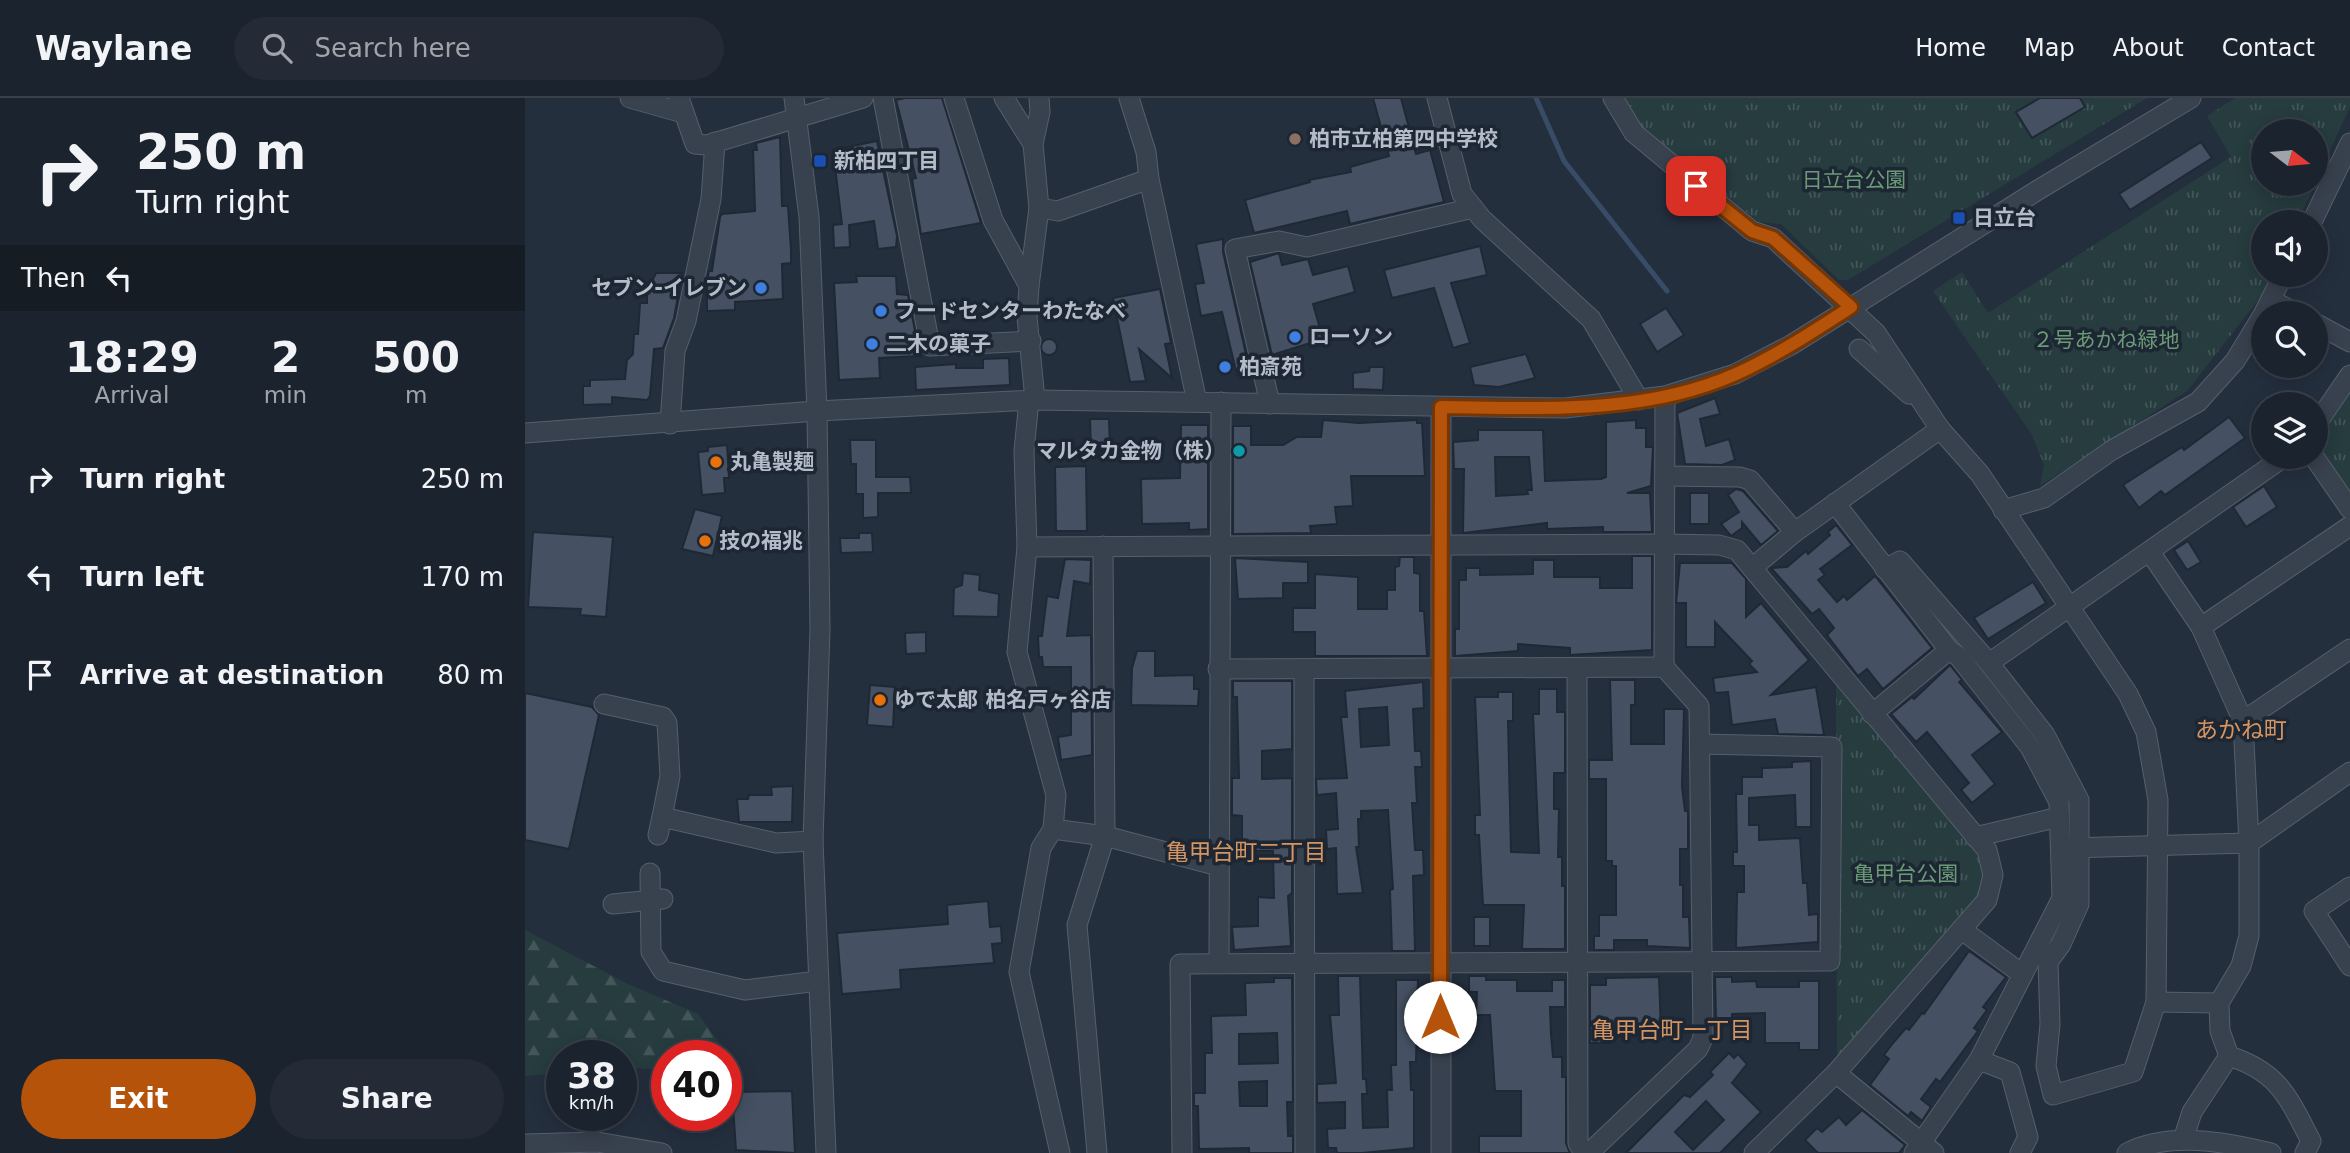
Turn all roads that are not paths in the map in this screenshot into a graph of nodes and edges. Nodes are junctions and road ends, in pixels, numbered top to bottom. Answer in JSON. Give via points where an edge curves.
{"nodes":[{"id":1,"x":630,"y":98,"type":"edge"},
{"id":2,"x":795,"y":98,"type":"edge"},
{"id":3,"x":863,"y":98,"type":"edge"},
{"id":4,"x":883,"y":98,"type":"edge"},
{"id":5,"x":954,"y":98,"type":"edge"},
{"id":6,"x":1004,"y":98,"type":"edge"},
{"id":7,"x":1039,"y":98,"type":"edge"},
{"id":8,"x":1129,"y":98,"type":"edge"},
{"id":9,"x":1437,"y":98,"type":"edge"},
{"id":10,"x":1613,"y":98,"type":"edge"},
{"id":11,"x":2191,"y":98,"type":"edge"},
{"id":12,"x":681,"y":106,"type":"edge"},
{"id":13,"x":799,"y":118,"type":"junction"},
{"id":14,"x":715,"y":142,"type":"junction"},
{"id":15,"x":2350,"y":143,"type":"edge"},
{"id":16,"x":1033,"y":144,"type":"junction"},
{"id":17,"x":1149,"y":179,"type":"junction"},
{"id":18,"x":1039,"y":208,"type":"junction"},
{"id":19,"x":1473,"y":208,"type":"junction"},
{"id":20,"x":2318,"y":210,"type":"edge"},
{"id":21,"x":1029,"y":286,"type":"junction"},
{"id":22,"x":1851,"y":307,"type":"junction"},
{"id":23,"x":2328,"y":330,"type":"edge"},
{"id":24,"x":2251,"y":334,"type":"edge"},
{"id":25,"x":1031,"y":341,"type":"junction"},
{"id":26,"x":2350,"y":342,"type":"edge"},
{"id":27,"x":1859,"y":349,"type":"dead end"},
{"id":28,"x":2350,"y":375,"type":"edge"},
{"id":29,"x":1917,"y":390,"type":"junction"},
{"id":30,"x":1665,"y":396,"type":"junction"},
{"id":31,"x":1032,"y":400,"type":"junction"},
{"id":32,"x":1639,"y":400,"type":"junction"},
{"id":33,"x":1197,"y":402,"type":"junction"},
{"id":34,"x":1220,"y":402,"type":"junction"},
{"id":35,"x":1270,"y":404,"type":"junction"},
{"id":36,"x":1441,"y":407,"type":"junction"},
{"id":37,"x":2328,"y":407,"type":"edge"},
{"id":38,"x":817,"y":411,"type":"junction"},
{"id":39,"x":670,"y":424,"type":"junction"},
{"id":40,"x":1940,"y":429,"type":"junction"},
{"id":41,"x":525,"y":433,"type":"edge"},
{"id":42,"x":2267,"y":469,"type":"edge"},
{"id":43,"x":2322,"y":469,"type":"edge"},
{"id":44,"x":1665,"y":476,"type":"junction"},
{"id":45,"x":1835,"y":503,"type":"junction"},
{"id":46,"x":2350,"y":509,"type":"edge"},
{"id":47,"x":2003,"y":510,"type":"junction"},
{"id":48,"x":2350,"y":526,"type":"edge"},
{"id":49,"x":1795,"y":532,"type":"junction"},
{"id":50,"x":1664,"y":544,"type":"junction"},
{"id":51,"x":1218,"y":545,"type":"junction"},
{"id":52,"x":1440,"y":545,"type":"junction"},
{"id":53,"x":1103,"y":546,"type":"junction"},
{"id":54,"x":1027,"y":547,"type":"junction"},
{"id":55,"x":2150,"y":552,"type":"junction"},
{"id":56,"x":1752,"y":568,"type":"junction"},
{"id":57,"x":1885,"y":569,"type":"junction"},
{"id":58,"x":2068,"y":607,"type":"junction"},
{"id":59,"x":2201,"y":627,"type":"junction"},
{"id":60,"x":2350,"y":649,"type":"edge"},
{"id":61,"x":1949,"y":650,"type":"junction"},
{"id":62,"x":1989,"y":663,"type":"junction"},
{"id":63,"x":1664,"y":667,"type":"junction"},
{"id":64,"x":1218,"y":669,"type":"junction"},
{"id":65,"x":1304,"y":669,"type":"junction"},
{"id":66,"x":1441,"y":669,"type":"junction"},
{"id":67,"x":1577,"y":669,"type":"junction"},
{"id":68,"x":604,"y":704,"type":"dead end"},
{"id":69,"x":1872,"y":713,"type":"junction"},
{"id":70,"x":2243,"y":721,"type":"junction"},
{"id":71,"x":1700,"y":744,"type":"junction"},
{"id":72,"x":2350,"y":772,"type":"edge"},
{"id":73,"x":2059,"y":817,"type":"junction"},
{"id":74,"x":1053,"y":830,"type":"junction"},
{"id":75,"x":1105,"y":836,"type":"junction"},
{"id":76,"x":1975,"y":837,"type":"junction"},
{"id":77,"x":813,"y":841,"type":"junction"},
{"id":78,"x":2249,"y":843,"type":"junction"},
{"id":79,"x":2158,"y":844,"type":"junction"},
{"id":80,"x":2070,"y":848,"type":"junction"},
{"id":81,"x":1219,"y":866,"type":"junction"},
{"id":82,"x":650,"y":873,"type":"dead end"},
{"id":83,"x":2350,"y":887,"type":"edge"},
{"id":84,"x":656,"y":901,"type":"junction"},
{"id":85,"x":613,"y":904,"type":"dead end"},
{"id":86,"x":1962,"y":930,"type":"junction"},
{"id":87,"x":1702,"y":962,"type":"junction"},
{"id":88,"x":1440,"y":963,"type":"junction"},
{"id":89,"x":1578,"y":963,"type":"junction"},
{"id":90,"x":1219,"y":964,"type":"junction"},
{"id":91,"x":1304,"y":964,"type":"junction"},
{"id":92,"x":2350,"y":966,"type":"edge"},
{"id":93,"x":2022,"y":974,"type":"junction"},
{"id":94,"x":818,"y":981,"type":"junction"},
{"id":95,"x":2156,"y":1002,"type":"junction"},
{"id":96,"x":2219,"y":1003,"type":"junction"},
{"id":97,"x":2229,"y":1056,"type":"junction"},
{"id":98,"x":1979,"y":1060,"type":"junction"},
{"id":99,"x":1836,"y":1073,"type":"junction"},
{"id":100,"x":2183,"y":1140,"type":"junction"},
{"id":101,"x":525,"y":1144,"type":"edge"},
{"id":102,"x":1924,"y":1150,"type":"edge"},
{"id":103,"x":2137,"y":1151,"type":"edge"},
{"id":104,"x":662,"y":1153,"type":"edge"},
{"id":105,"x":826,"y":1153,"type":"edge"},
{"id":106,"x":1059,"y":1153,"type":"edge"},
{"id":107,"x":1097,"y":1153,"type":"edge"},
{"id":108,"x":1182,"y":1153,"type":"edge"},
{"id":109,"x":1305,"y":1153,"type":"edge"},
{"id":110,"x":1441,"y":1153,"type":"edge"},
{"id":111,"x":1587,"y":1153,"type":"edge"},
{"id":112,"x":1754,"y":1153,"type":"edge"},
{"id":113,"x":2020,"y":1153,"type":"edge"},
{"id":114,"x":2269,"y":1153,"type":"edge"},
{"id":115,"x":2305,"y":1153,"type":"edge"}],
"edges":[{"from":1,"to":12,"type":"street"},
{"from":2,"to":13,"type":"street"},
{"from":3,"to":13,"type":"street"},
{"from":4,"to":25,"type":"street","via":[[930,346]]},
{"from":5,"to":21,"type":"street","via":[[993,220]]},
{"from":6,"to":16,"type":"street"},
{"from":7,"to":16,"type":"street"},
{"from":8,"to":17,"type":"street","via":[[1146,152]]},
{"from":9,"to":19,"type":"street","via":[[1462,194]]},
{"from":10,"to":22,"type":"street","via":[[1634,133],[1752,231],[1773,238]]},
{"from":11,"to":22,"type":"street"},
{"from":12,"to":14,"type":"street","via":[[695,144]]},
{"from":13,"to":14,"type":"street"},
{"from":13,"to":38,"type":"street","via":[[809,216]]},
{"from":14,"to":39,"type":"street","via":[[711,199],[686,321],[675,351]]},
{"from":15,"to":20,"type":"street"},
{"from":16,"to":18,"type":"street"},
{"from":17,"to":18,"type":"street","via":[[1058,211]]},
{"from":17,"to":33,"type":"street"},
{"from":18,"to":21,"type":"street"},
{"from":19,"to":32,"type":"street","via":[[1591,320]]},
{"from":19,"to":35,"type":"street","via":[[1307,247],[1279,241],[1235,248]]},
{"from":21,"to":25,"type":"street"},
{"from":22,"to":29,"type":"street"},
{"from":22,"to":30,"type":"street","via":[[1735,374]]},
{"from":23,"to":26,"type":"street"},
{"from":24,"to":47,"type":"street","via":[[2235,361],[2198,402],[2112,450],[2044,498]]},
{"from":25,"to":31,"type":"street"},
{"from":27,"to":29,"type":"street","via":[[1909,394]]},
{"from":28,"to":37,"type":"street"},
{"from":29,"to":40,"type":"street"},
{"from":30,"to":32,"type":"street"},
{"from":30,"to":44,"type":"street"},
{"from":31,"to":33,"type":"street"},
{"from":31,"to":38,"type":"street"},
{"from":31,"to":54,"type":"street","via":[[1024,451]]},
{"from":32,"to":36,"type":"street","via":[[1565,408]]},
{"from":33,"to":34,"type":"street"},
{"from":34,"to":35,"type":"street"},
{"from":34,"to":51,"type":"street"},
{"from":35,"to":36,"type":"street"},
{"from":36,"to":52,"type":"street"},
{"from":38,"to":39,"type":"street"},
{"from":38,"to":77,"type":"street","via":[[820,629]]},
{"from":39,"to":41,"type":"street"},
{"from":40,"to":45,"type":"street"},
{"from":40,"to":47,"type":"street","via":[[1980,474]]},
{"from":42,"to":55,"type":"street"},
{"from":43,"to":46,"type":"street"},
{"from":44,"to":49,"type":"street","via":[[1750,481]]},
{"from":44,"to":50,"type":"street"},
{"from":45,"to":49,"type":"street"},
{"from":45,"to":57,"type":"street"},
{"from":47,"to":58,"type":"street"},
{"from":48,"to":59,"type":"street"},
{"from":49,"to":56,"type":"street"},
{"from":50,"to":52,"type":"street"},
{"from":50,"to":56,"type":"street","via":[[1719,545],[1737,551]]},
{"from":50,"to":63,"type":"street"},
{"from":51,"to":52,"type":"street"},
{"from":51,"to":53,"type":"street"},
{"from":51,"to":64,"type":"street"},
{"from":52,"to":66,"type":"street"},
{"from":53,"to":54,"type":"street"},
{"from":53,"to":75,"type":"street"},
{"from":54,"to":74,"type":"street","via":[[1017,652],[1056,795]]},
{"from":55,"to":58,"type":"street"},
{"from":55,"to":59,"type":"street"},
{"from":56,"to":69,"type":"street"},
{"from":57,"to":61,"type":"street"},
{"from":57,"to":62,"type":"street","via":[[1900,561]]},
{"from":58,"to":62,"type":"street"},
{"from":58,"to":79,"type":"street","via":[[2128,694],[2146,732],[2156,772]]},
{"from":59,"to":70,"type":"street"},
{"from":60,"to":70,"type":"street"},
{"from":61,"to":69,"type":"street"},
{"from":61,"to":73,"type":"street","via":[[2030,747],[2059,802]]},
{"from":62,"to":80,"type":"street","via":[[2045,735],[2076,792]]},
{"from":63,"to":67,"type":"street"},
{"from":63,"to":71,"type":"street","via":[[1699,706]]},
{"from":64,"to":65,"type":"street"},
{"from":64,"to":81,"type":"street"},
{"from":65,"to":66,"type":"street"},
{"from":65,"to":91,"type":"street"},
{"from":66,"to":67,"type":"street"},
{"from":66,"to":88,"type":"street"},
{"from":67,"to":89,"type":"street"},
{"from":68,"to":77,"type":"street","via":[[663,717],[667,723],[670,776],[660,826],[776,843]]},
{"from":69,"to":76,"type":"street"},
{"from":70,"to":78,"type":"street"},
{"from":71,"to":87,"type":"street"},
{"from":71,"to":87,"type":"street","via":[[1832,747],[1830,961]]},
{"from":72,"to":78,"type":"street"},
{"from":73,"to":76,"type":"street"},
{"from":73,"to":80,"type":"street"},
{"from":74,"to":75,"type":"street"},
{"from":74,"to":106,"type":"street","via":[[1041,848],[1019,972]]},
{"from":75,"to":81,"type":"street"},
{"from":75,"to":107,"type":"street","via":[[1077,925]]},
{"from":76,"to":86,"type":"street","via":[[1987,850],[1991,888],[1987,900]]},
{"from":77,"to":94,"type":"street"},
{"from":78,"to":79,"type":"street"},
{"from":78,"to":96,"type":"street","via":[[2249,936],[2241,966]]},
{"from":79,"to":80,"type":"street"},
{"from":79,"to":95,"type":"street"},
{"from":80,"to":93,"type":"street","via":[[2062,898]]},
{"from":80,"to":95,"type":"street","via":[[2080,904],[2048,962],[2046,1066],[2053,1095],[2133,1072]]},
{"from":81,"to":90,"type":"street"},
{"from":82,"to":84,"type":"street"},
{"from":83,"to":92,"type":"street","via":[[2314,911]]},
{"from":84,"to":85,"type":"street"},
{"from":84,"to":94,"type":"street","via":[[651,952],[663,971],[745,990]]},
{"from":86,"to":93,"type":"street"},
{"from":86,"to":99,"type":"street"},
{"from":87,"to":89,"type":"street"},
{"from":87,"to":111,"type":"street","via":[[1703,1038],[1698,1049]]},
{"from":88,"to":89,"type":"street"},
{"from":88,"to":91,"type":"street"},
{"from":88,"to":110,"type":"street"},
{"from":89,"to":111,"type":"street","via":[[1578,1143]]},
{"from":90,"to":91,"type":"street"},
{"from":90,"to":108,"type":"street","via":[[1180,964]]},
{"from":91,"to":109,"type":"street"},
{"from":93,"to":98,"type":"street"},
{"from":94,"to":105,"type":"street"},
{"from":95,"to":96,"type":"street"},
{"from":96,"to":97,"type":"street","via":[[2220,1031]]},
{"from":97,"to":100,"type":"street","via":[[2192,1112]]},
{"from":97,"to":115,"type":"street","via":[[2265,1071],[2284,1089],[2311,1141]]},
{"from":98,"to":102,"type":"street"},
{"from":98,"to":113,"type":"street","via":[[2010,1072],[2028,1137]]},
{"from":99,"to":102,"type":"street"},
{"from":99,"to":112,"type":"street"},
{"from":100,"to":103,"type":"street"},
{"from":100,"to":114,"type":"street"},
{"from":101,"to":104,"type":"street","via":[[597,1142]]}]}
